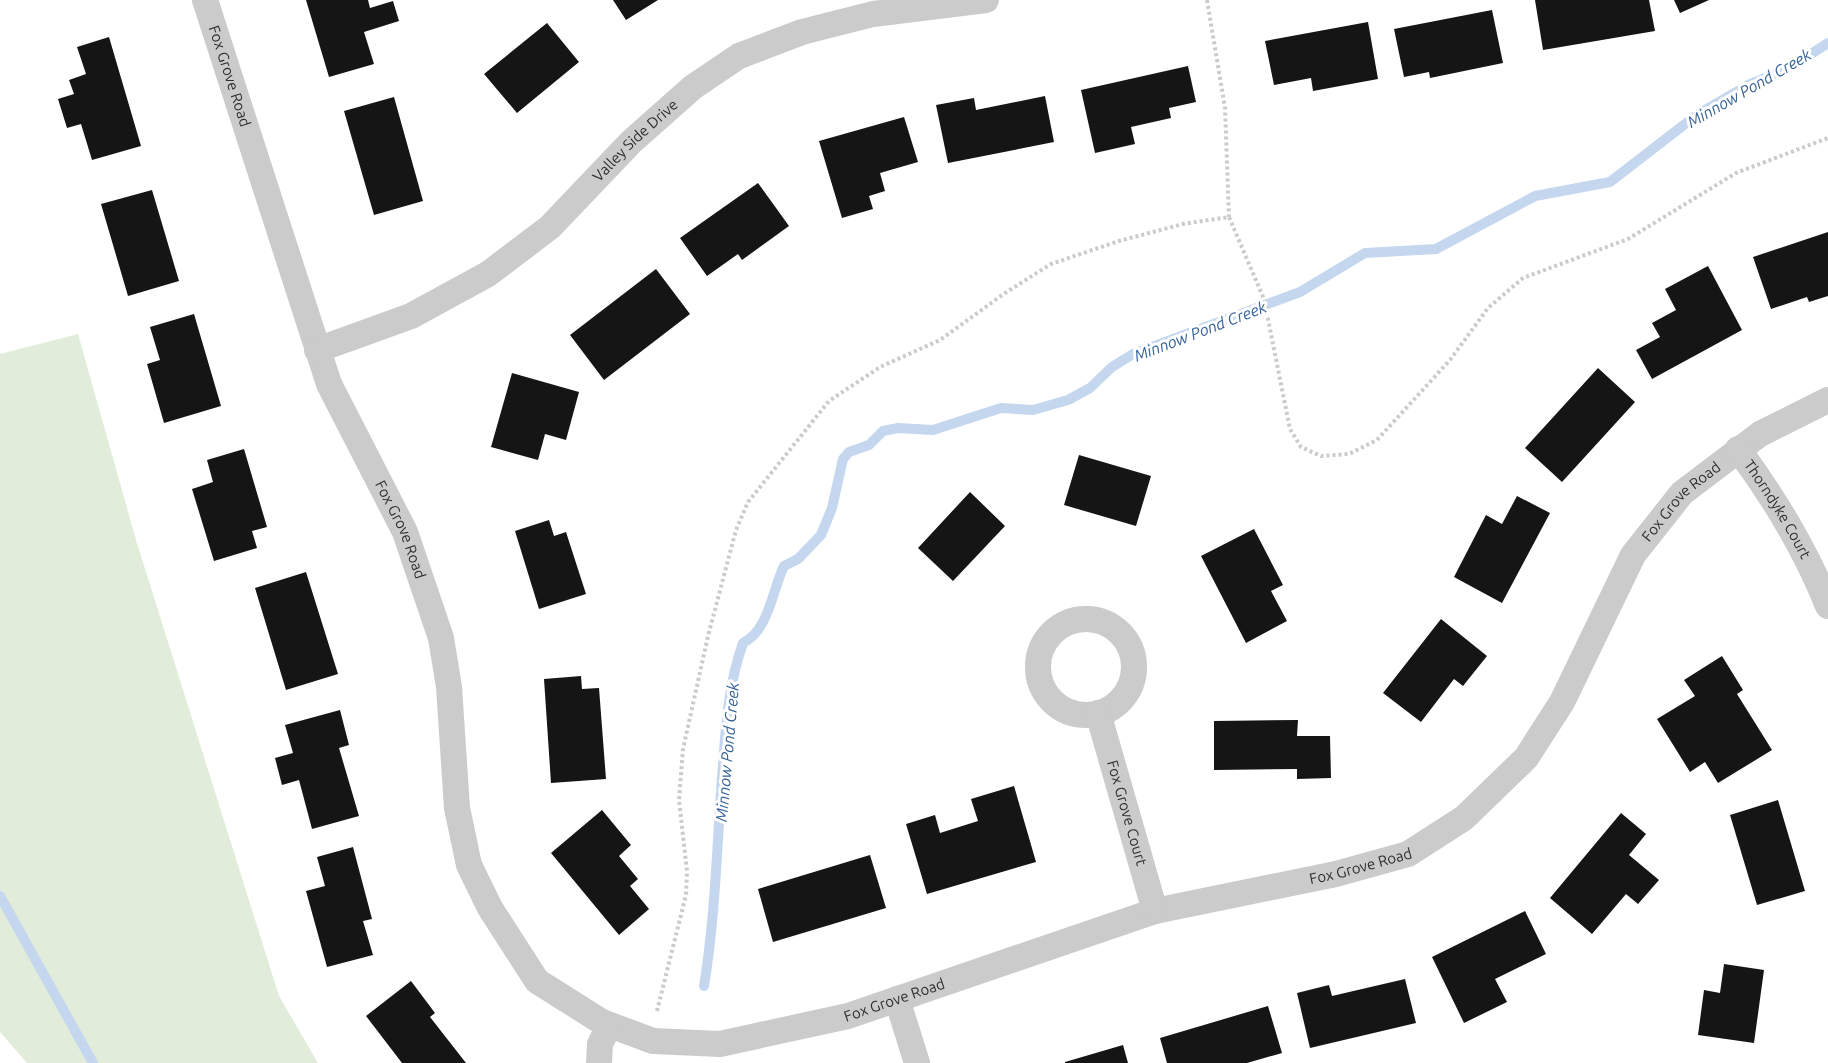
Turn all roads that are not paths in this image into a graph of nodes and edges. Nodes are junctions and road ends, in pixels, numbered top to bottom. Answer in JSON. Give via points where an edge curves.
{"nodes":[{"id":1,"x":205,"y":0,"type":"edge"},
{"id":2,"x":986,"y":0,"type":"edge"},
{"id":3,"x":317,"y":350,"type":"junction"},
{"id":4,"x":1828,"y":400,"type":"edge"},
{"id":5,"x":1738,"y":449,"type":"junction"},
{"id":6,"x":1828,"y":606,"type":"edge"},
{"id":7,"x":1098,"y":713,"type":"dead end"},
{"id":8,"x":1155,"y":911,"type":"junction"},
{"id":9,"x":897,"y":999,"type":"junction"},
{"id":10,"x":609,"y":1026,"type":"junction"},
{"id":11,"x":701,"y":1053,"type":"edge"},
{"id":12,"x":599,"y":1063,"type":"edge"},
{"id":13,"x":917,"y":1063,"type":"edge"}],
"edges":[{"from":1,"to":3,"type":"street","name":"Fox Grove Road"},
{"from":2,"to":3,"type":"street","name":"Valley Side Drive","via":[[873,14],[802,32],[739,56],[693,87],[631,142],[550,227],[488,274],[411,316]]},
{"from":3,"to":10,"type":"street","name":"Fox Grove Road","via":[[347,422],[405,532],[441,638],[449,687],[457,808],[469,865],[490,909],[537,981]]},
{"from":4,"to":5,"type":"street","name":"Fox Grove Road"},
{"from":5,"to":6,"type":"street","name":"Thorndyke Court","via":[[1782,512],[1810,562]]},
{"from":5,"to":8,"type":"street","name":"Fox Grove Road","via":[[1682,493],[1633,555],[1562,702],[1526,758],[1464,818],[1408,854],[1336,874]]},
{"from":7,"to":8,"type":"street","name":"Fox Grove Court"},
{"from":8,"to":9,"type":"street","name":"Fox Grove Road"},
{"from":9,"to":11,"type":"street","name":"Fox Grove Road","via":[[848,1016],[720,1044]]},
{"from":9,"to":13,"type":"street"},
{"from":10,"to":11,"type":"street","name":"Fox Grove Road"},
{"from":10,"to":12,"type":"street","via":[[600,1044]]}]}
